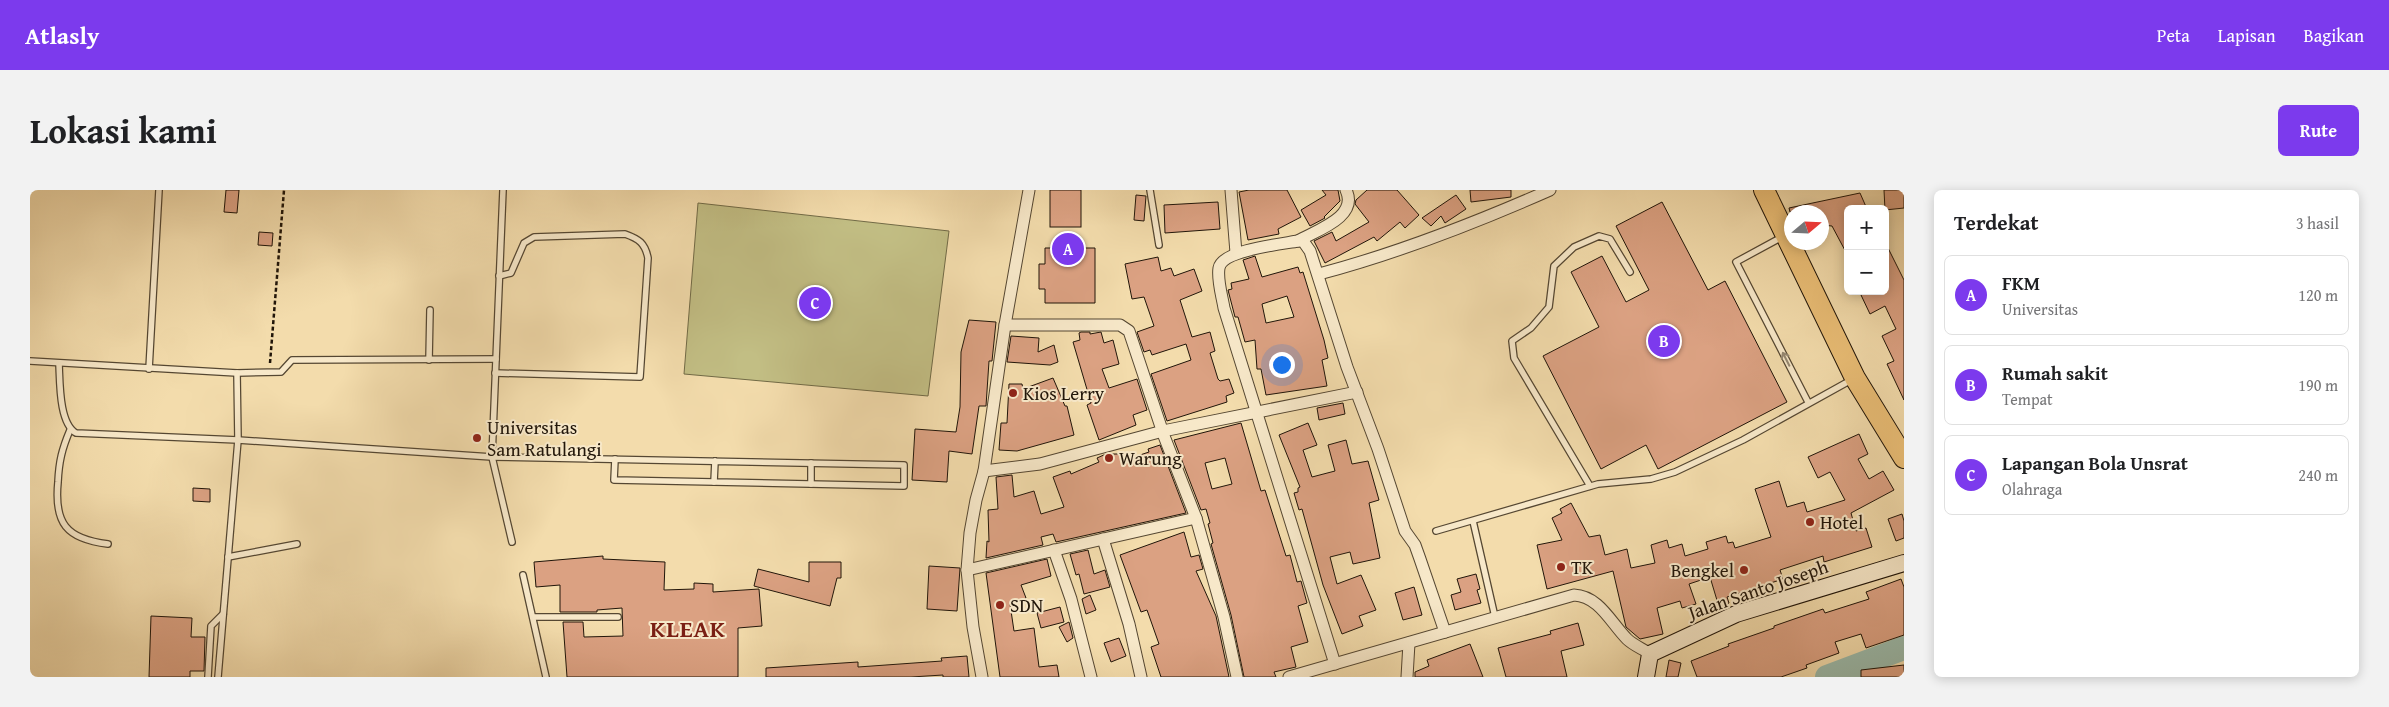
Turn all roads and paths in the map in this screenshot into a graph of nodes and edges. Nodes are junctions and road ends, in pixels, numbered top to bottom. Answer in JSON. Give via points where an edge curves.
{"nodes":[{"id":1,"x":159,"y":190,"type":"edge"},
{"id":2,"x":284,"y":190,"type":"edge"},
{"id":3,"x":502,"y":190,"type":"edge"},
{"id":4,"x":1029,"y":190,"type":"edge"},
{"id":5,"x":1150,"y":190,"type":"edge"},
{"id":6,"x":1231,"y":190,"type":"edge"},
{"id":7,"x":1346,"y":190,"type":"edge"},
{"id":8,"x":1550,"y":190,"type":"edge"},
{"id":9,"x":1764,"y":190,"type":"edge"},
{"id":10,"x":1784,"y":231,"type":"edge"},
{"id":11,"x":1784,"y":236,"type":"edge"},
{"id":12,"x":1298,"y":241,"type":"junction"},
{"id":13,"x":1159,"y":245,"type":"dead end"},
{"id":14,"x":1793,"y":250,"type":"edge"},
{"id":15,"x":1236,"y":253,"type":"junction"},
{"id":16,"x":1630,"y":272,"type":"dead end"},
{"id":17,"x":1319,"y":274,"type":"junction"},
{"id":18,"x":499,"y":276,"type":"junction"},
{"id":19,"x":430,"y":310,"type":"dead end"},
{"id":20,"x":1005,"y":325,"type":"junction"},
{"id":21,"x":496,"y":359,"type":"junction"},
{"id":22,"x":429,"y":360,"type":"junction"},
{"id":23,"x":30,"y":361,"type":"edge"},
{"id":24,"x":59,"y":364,"type":"junction"},
{"id":25,"x":148,"y":369,"type":"junction"},
{"id":26,"x":269,"y":372,"type":"junction"},
{"id":27,"x":237,"y":373,"type":"junction"},
{"id":28,"x":496,"y":373,"type":"junction"},
{"id":29,"x":1855,"y":378,"type":"junction"},
{"id":30,"x":1357,"y":392,"type":"junction"},
{"id":31,"x":1808,"y":402,"type":"junction"},
{"id":32,"x":1258,"y":411,"type":"junction"},
{"id":33,"x":70,"y":430,"type":"junction"},
{"id":34,"x":1163,"y":432,"type":"junction"},
{"id":35,"x":238,"y":440,"type":"junction"},
{"id":36,"x":1903,"y":453,"type":"edge"},
{"id":37,"x":492,"y":456,"type":"junction"},
{"id":38,"x":615,"y":459,"type":"junction"},
{"id":39,"x":714,"y":461,"type":"junction"},
{"id":40,"x":811,"y":463,"type":"junction"},
{"id":41,"x":984,"y":471,"type":"junction"},
{"id":42,"x":714,"y":482,"type":"junction"},
{"id":43,"x":811,"y":484,"type":"junction"},
{"id":44,"x":1590,"y":486,"type":"junction"},
{"id":45,"x":1196,"y":518,"type":"junction"},
{"id":46,"x":1473,"y":521,"type":"junction"},
{"id":47,"x":1436,"y":531,"type":"dead end"},
{"id":48,"x":1103,"y":538,"type":"junction"},
{"id":49,"x":512,"y":542,"type":"dead end"},
{"id":50,"x":108,"y":544,"type":"dead end"},
{"id":51,"x":297,"y":544,"type":"dead end"},
{"id":52,"x":1054,"y":550,"type":"junction"},
{"id":53,"x":228,"y":557,"type":"junction"},
{"id":54,"x":1904,"y":563,"type":"edge"},
{"id":55,"x":968,"y":570,"type":"junction"},
{"id":56,"x":523,"y":575,"type":"dead end"},
{"id":57,"x":224,"y":614,"type":"junction"},
{"id":58,"x":533,"y":617,"type":"junction"},
{"id":59,"x":618,"y":617,"type":"dead end"},
{"id":60,"x":1496,"y":617,"type":"junction"},
{"id":61,"x":1445,"y":632,"type":"junction"},
{"id":62,"x":1409,"y":643,"type":"junction"},
{"id":63,"x":1650,"y":654,"type":"junction"},
{"id":64,"x":1335,"y":664,"type":"junction"},
{"id":65,"x":208,"y":677,"type":"edge"},
{"id":66,"x":218,"y":677,"type":"edge"},
{"id":67,"x":546,"y":677,"type":"edge"},
{"id":68,"x":982,"y":677,"type":"edge"},
{"id":69,"x":1091,"y":677,"type":"edge"},
{"id":70,"x":1141,"y":677,"type":"edge"},
{"id":71,"x":1237,"y":677,"type":"edge"},
{"id":72,"x":1289,"y":677,"type":"edge"},
{"id":73,"x":1407,"y":677,"type":"edge"},
{"id":74,"x":1646,"y":677,"type":"edge"}],
"edges":[{"from":1,"to":25,"type":"lane"},
{"from":2,"to":26,"type":"path"},
{"from":3,"to":18,"type":"lane"},
{"from":4,"to":20,"type":"street"},
{"from":5,"to":13,"type":"lane"},
{"from":6,"to":15,"type":"street"},
{"from":7,"to":12,"type":"street","via":[[1350,198],[1349,207],[1341,217]]},
{"from":8,"to":17,"type":"street","via":[[1465,227],[1369,261]]},
{"from":9,"to":10,"type":"highway"},
{"from":31,"to":11,"type":"lane","one_way":true,"via":[[1736,262]]},
{"from":12,"to":15,"type":"street"},
{"from":12,"to":17,"type":"street","via":[[1306,244]]},
{"from":14,"to":29,"type":"highway"},
{"from":15,"to":32,"type":"street","via":[[1220,265],[1219,276],[1224,308]]},
{"from":16,"to":44,"type":"lane","via":[[1610,239],[1599,236],[1574,248],[1554,266],[1549,307],[1531,328],[1512,341],[1514,358]]},
{"from":17,"to":30,"type":"street"},
{"from":18,"to":21,"type":"lane"},
{"from":18,"to":28,"type":"lane","via":[[511,273],[524,243],[534,237],[626,234],[644,245],[648,258],[640,377]]},
{"from":19,"to":22,"type":"lane"},
{"from":20,"to":34,"type":"street","via":[[1123,326],[1134,341]]},
{"from":20,"to":41,"type":"street"},
{"from":21,"to":22,"type":"lane"},
{"from":21,"to":28,"type":"lane"},
{"from":22,"to":26,"type":"lane","via":[[292,360],[281,372]]},
{"from":23,"to":24,"type":"lane"},
{"from":24,"to":25,"type":"lane"},
{"from":24,"to":33,"type":"lane","via":[[62,400]]},
{"from":25,"to":27,"type":"lane"},
{"from":26,"to":27,"type":"lane"},
{"from":27,"to":35,"type":"lane"},
{"from":28,"to":37,"type":"lane"},
{"from":29,"to":31,"type":"lane"},
{"from":29,"to":36,"type":"highway"},
{"from":30,"to":32,"type":"street"},
{"from":30,"to":61,"type":"street","via":[[1405,531],[1418,552]]},
{"from":31,"to":44,"type":"lane","via":[[1743,440],[1675,472],[1651,479]]},
{"from":32,"to":34,"type":"street"},
{"from":32,"to":64,"type":"street"},
{"from":33,"to":35,"type":"lane","via":[[76,434]]},
{"from":33,"to":50,"type":"lane","via":[[61,450],[57,512],[64,524],[80,538]]},
{"from":34,"to":41,"type":"street","via":[[1040,464]]},
{"from":34,"to":45,"type":"street"},
{"from":35,"to":37,"type":"lane"},
{"from":35,"to":53,"type":"lane"},
{"from":37,"to":38,"type":"lane"},
{"from":37,"to":49,"type":"lane"},
{"from":38,"to":39,"type":"lane"},
{"from":38,"to":42,"type":"lane","via":[[614,480]]},
{"from":39,"to":40,"type":"lane"},
{"from":39,"to":42,"type":"lane"},
{"from":40,"to":43,"type":"lane"},
{"from":40,"to":43,"type":"lane","via":[[904,465],[904,486]]},
{"from":41,"to":55,"type":"street","via":[[970,533]]},
{"from":42,"to":43,"type":"lane"},
{"from":44,"to":46,"type":"lane"},
{"from":45,"to":48,"type":"street"},
{"from":45,"to":71,"type":"street"},
{"from":46,"to":47,"type":"lane"},
{"from":46,"to":60,"type":"lane"},
{"from":48,"to":52,"type":"street"},
{"from":48,"to":70,"type":"street"},
{"from":51,"to":53,"type":"lane"},
{"from":52,"to":55,"type":"street"},
{"from":52,"to":69,"type":"street","via":[[1071,599]]},
{"from":53,"to":57,"type":"lane"},
{"from":54,"to":63,"type":"main road","name":"Jalan Santo Joseph","via":[[1736,614]]},
{"from":55,"to":68,"type":"street"},
{"from":56,"to":58,"type":"lane"},
{"from":57,"to":65,"type":"lane","via":[[211,626]]},
{"from":57,"to":66,"type":"lane"},
{"from":58,"to":59,"type":"lane"},
{"from":58,"to":67,"type":"lane"},
{"from":60,"to":61,"type":"street"},
{"from":60,"to":63,"type":"street","via":[[1563,597],[1582,596],[1600,607],[1628,640]]},
{"from":61,"to":62,"type":"street"},
{"from":62,"to":64,"type":"street"},
{"from":62,"to":73,"type":"street"},
{"from":63,"to":74,"type":"main road"},
{"from":64,"to":72,"type":"street"}]}
